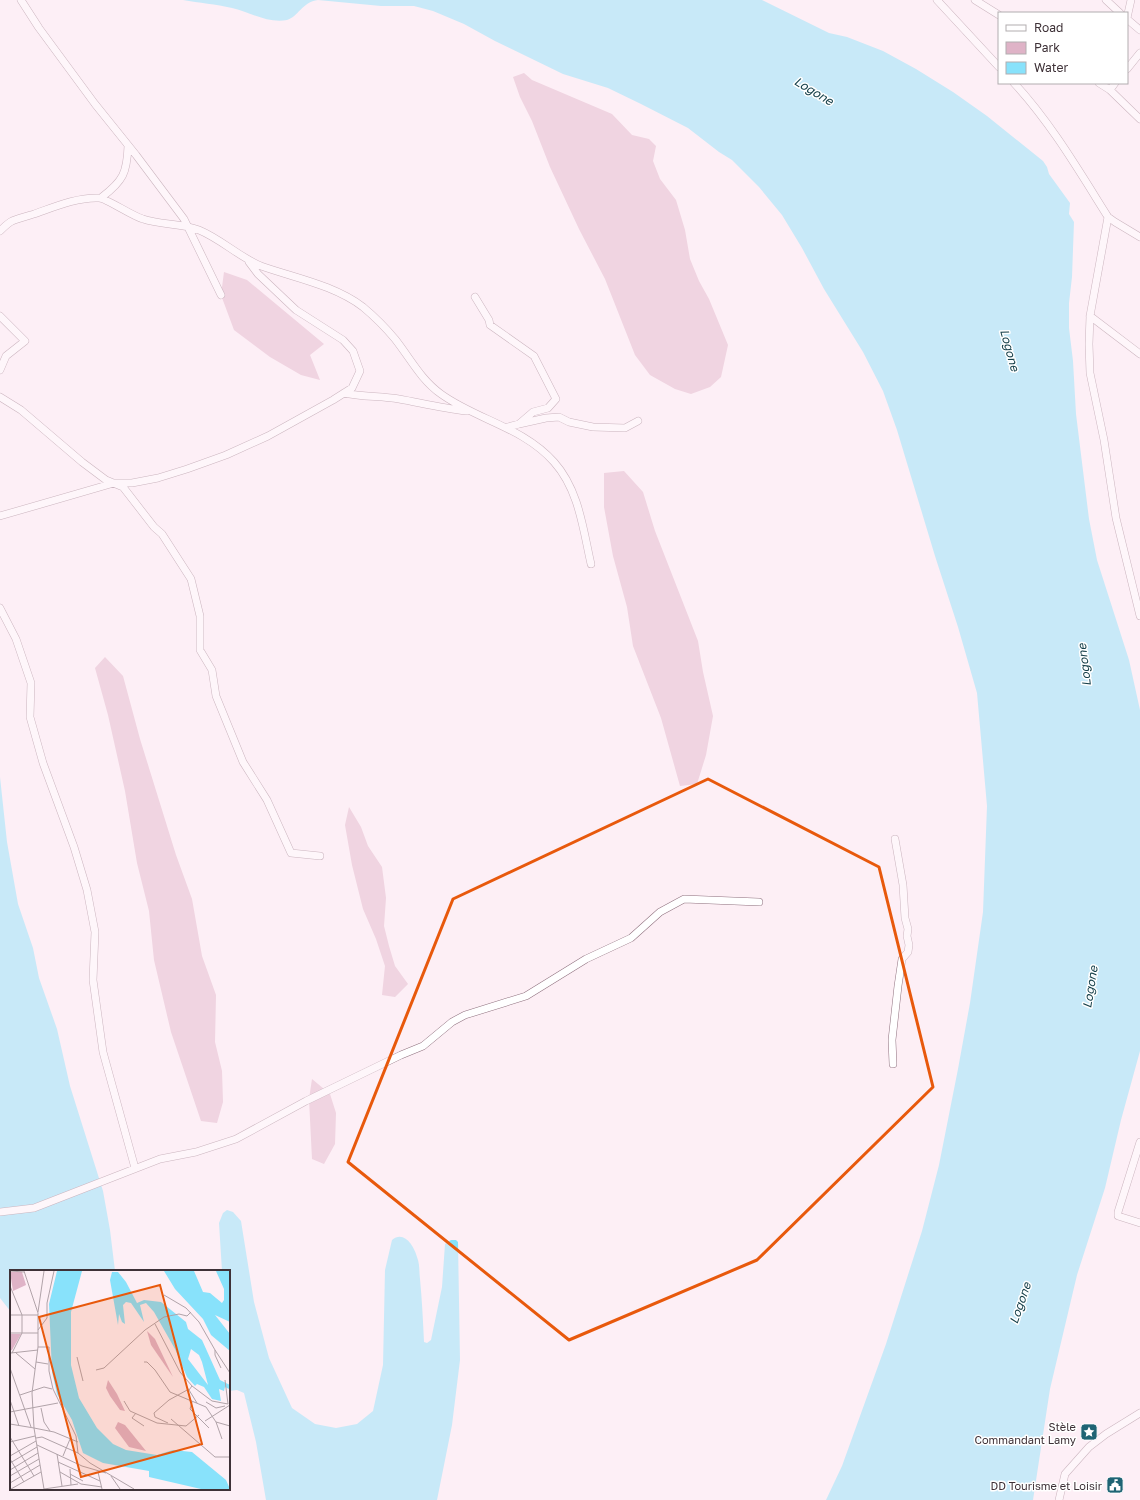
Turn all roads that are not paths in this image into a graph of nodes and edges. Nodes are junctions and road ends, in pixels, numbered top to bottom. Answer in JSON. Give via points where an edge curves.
{"nodes":[{"id":1,"x":21,"y":0,"type":"edge"},
{"id":2,"x":937,"y":0,"type":"edge"},
{"id":3,"x":974,"y":0,"type":"edge"},
{"id":4,"x":1106,"y":0,"type":"edge"},
{"id":5,"x":1131,"y":0,"type":"edge"},
{"id":6,"x":982,"y":2,"type":"edge"},
{"id":7,"x":1119,"y":12,"type":"edge"},
{"id":8,"x":998,"y":14,"type":"edge"},
{"id":9,"x":1128,"y":14,"type":"edge"},
{"id":10,"x":1128,"y":19,"type":"edge"},
{"id":11,"x":1140,"y":30,"type":"edge"},
{"id":12,"x":1140,"y":53,"type":"edge"},
{"id":13,"x":998,"y":65,"type":"edge"},
{"id":14,"x":1128,"y":68,"type":"edge"},
{"id":15,"x":1015,"y":84,"type":"edge"},
{"id":16,"x":1101,"y":84,"type":"edge"},
{"id":17,"x":1114,"y":84,"type":"edge"},
{"id":18,"x":1110,"y":90,"type":"junction"},
{"id":19,"x":1140,"y":119,"type":"edge"},
{"id":20,"x":128,"y":146,"type":"junction"},
{"id":21,"x":102,"y":197,"type":"junction"},
{"id":22,"x":1108,"y":217,"type":"junction"},
{"id":23,"x":188,"y":227,"type":"junction"},
{"id":24,"x":0,"y":230,"type":"edge"},
{"id":25,"x":1140,"y":237,"type":"edge"},
{"id":26,"x":248,"y":260,"type":"junction"},
{"id":27,"x":221,"y":295,"type":"dead end"},
{"id":28,"x":475,"y":297,"type":"dead end"},
{"id":29,"x":0,"y":316,"type":"edge"},
{"id":30,"x":1090,"y":316,"type":"junction"},
{"id":31,"x":1140,"y":354,"type":"edge"},
{"id":32,"x":0,"y":370,"type":"edge"},
{"id":33,"x":344,"y":393,"type":"junction"},
{"id":34,"x":0,"y":397,"type":"edge"},
{"id":35,"x":472,"y":412,"type":"junction"},
{"id":36,"x":638,"y":421,"type":"dead end"},
{"id":37,"x":519,"y":424,"type":"junction"},
{"id":38,"x":508,"y":427,"type":"junction"},
{"id":39,"x":114,"y":483,"type":"junction"},
{"id":40,"x":0,"y":516,"type":"edge"},
{"id":41,"x":591,"y":564,"type":"dead end"},
{"id":42,"x":0,"y":608,"type":"edge"},
{"id":43,"x":1140,"y":616,"type":"edge"},
{"id":44,"x":895,"y":839,"type":"dead end"},
{"id":45,"x":320,"y":856,"type":"dead end"},
{"id":46,"x":759,"y":902,"type":"dead end"},
{"id":47,"x":893,"y":1064,"type":"dead end"},
{"id":48,"x":1140,"y":1142,"type":"edge"},
{"id":49,"x":135,"y":1168,"type":"junction"},
{"id":50,"x":0,"y":1212,"type":"edge"},
{"id":51,"x":1140,"y":1223,"type":"edge"},
{"id":52,"x":1140,"y":1413,"type":"edge"},
{"id":53,"x":1058,"y":1500,"type":"edge"}],
"edges":[{"from":1,"to":20,"type":"street","via":[[48,41]]},
{"from":2,"to":13,"type":"street"},
{"from":3,"to":6,"type":"street"},
{"from":4,"to":7,"type":"street"},
{"from":5,"to":9,"type":"street"},
{"from":6,"to":8,"type":"street"},
{"from":10,"to":11,"type":"street"},
{"from":12,"to":14,"type":"street"},
{"from":15,"to":22,"type":"street","via":[[1068,154]]},
{"from":16,"to":18,"type":"street"},
{"from":17,"to":18,"type":"street"},
{"from":18,"to":19,"type":"street"},
{"from":20,"to":21,"type":"street","via":[[123,176],[115,187]]},
{"from":20,"to":23,"type":"street"},
{"from":21,"to":23,"type":"street","via":[[144,219]]},
{"from":21,"to":24,"type":"street","via":[[45,210],[11,222]]},
{"from":22,"to":25,"type":"street"},
{"from":22,"to":30,"type":"street"},
{"from":23,"to":26,"type":"street","via":[[205,233]]},
{"from":23,"to":27,"type":"street"},
{"from":26,"to":33,"type":"street","via":[[258,274],[296,310],[343,340],[353,351],[360,370],[352,388]]},
{"from":26,"to":35,"type":"street","via":[[331,290],[361,306],[386,328],[426,381],[455,404]]},
{"from":28,"to":37,"type":"street","via":[[490,325],[534,356],[556,399],[548,408],[533,412]]},
{"from":29,"to":32,"type":"street","via":[[25,341],[6,356]]},
{"from":30,"to":31,"type":"street"},
{"from":30,"to":43,"type":"street","via":[[1090,373],[1116,518]]},
{"from":33,"to":35,"type":"street","via":[[400,399]]},
{"from":33,"to":39,"type":"street","via":[[268,436],[226,455],[158,478],[132,483]]},
{"from":34,"to":39,"type":"street","via":[[21,410],[82,462]]},
{"from":35,"to":38,"type":"street"},
{"from":36,"to":37,"type":"street","via":[[625,428],[593,427],[559,417]]},
{"from":37,"to":38,"type":"street"},
{"from":38,"to":41,"type":"street","via":[[545,452],[564,474],[576,501]]},
{"from":39,"to":40,"type":"street"},
{"from":39,"to":45,"type":"street","via":[[123,486],[162,534],[191,579],[200,616],[200,650],[212,670],[216,696],[243,762],[267,800],[291,853]]},
{"from":42,"to":49,"type":"street","via":[[16,639],[31,683],[30,717],[87,890],[95,932],[93,980],[102,1052]]},
{"from":44,"to":47,"type":"street","via":[[909,945],[908,952],[902,959],[896,997],[892,1040]]},
{"from":46,"to":49,"type":"street","via":[[684,899],[660,912],[631,938],[586,959],[526,996],[465,1015],[452,1022],[423,1046],[306,1101],[236,1139]]},
{"from":48,"to":51,"type":"street","via":[[1118,1216]]},
{"from":49,"to":50,"type":"street","via":[[34,1208]]},
{"from":52,"to":53,"type":"street","via":[[1089,1447],[1065,1474]]}]}
